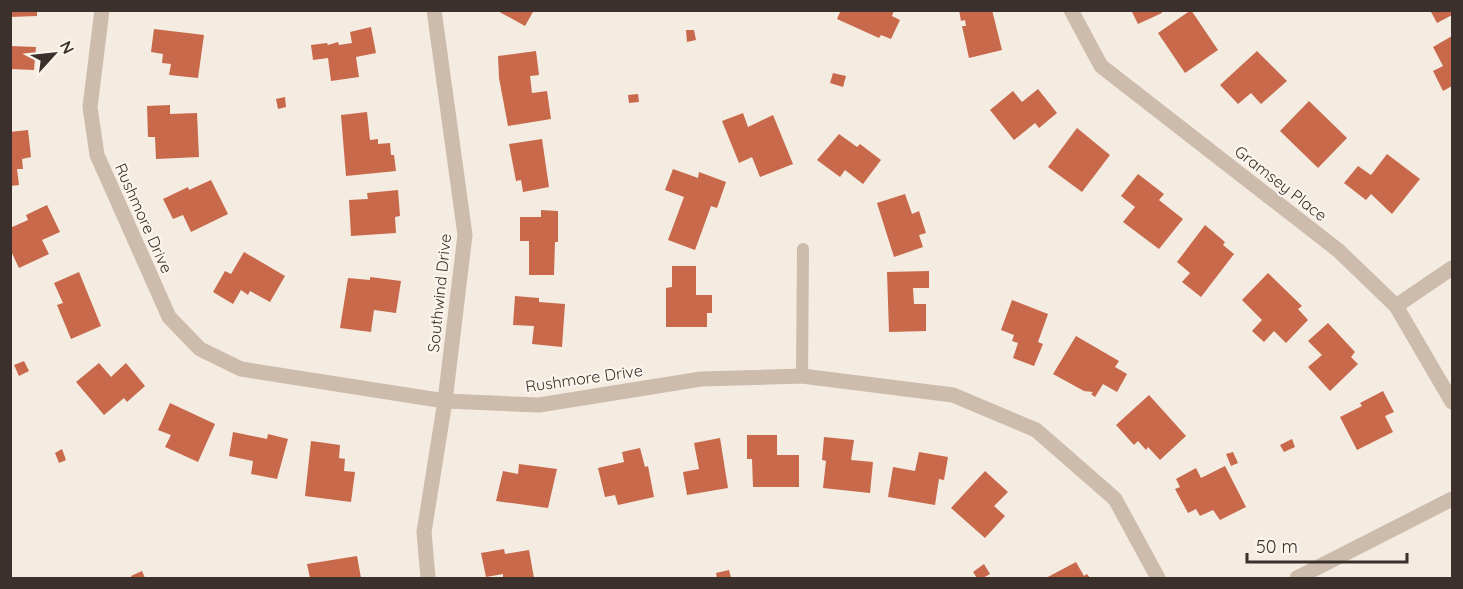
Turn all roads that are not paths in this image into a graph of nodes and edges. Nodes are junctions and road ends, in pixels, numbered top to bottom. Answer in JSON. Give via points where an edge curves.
{"nodes":[{"id":1,"x":102,"y":10,"type":"edge"},
{"id":2,"x":434,"y":10,"type":"edge"},
{"id":3,"x":1071,"y":10,"type":"edge"},
{"id":4,"x":803,"y":249,"type":"dead end"},
{"id":5,"x":1452,"y":268,"type":"edge"},
{"id":6,"x":1396,"y":306,"type":"junction"},
{"id":7,"x":802,"y":376,"type":"junction"},
{"id":8,"x":446,"y":400,"type":"junction"},
{"id":9,"x":1452,"y":402,"type":"edge"},
{"id":10,"x":1452,"y":499,"type":"edge"},
{"id":11,"x":428,"y":579,"type":"edge"},
{"id":12,"x":1158,"y":579,"type":"edge"},
{"id":13,"x":1297,"y":579,"type":"edge"}],
"edges":[{"from":1,"to":8,"type":"street","name":"Rushmore Drive","via":[[90,107],[97,155],[170,317],[200,350],[241,369]]},
{"from":2,"to":8,"type":"street","name":"Southwind Drive","via":[[465,234]]},
{"from":3,"to":6,"type":"street","name":"Gramsey Place","via":[[1101,66],[1339,251]]},
{"from":4,"to":7,"type":"lane"},
{"from":5,"to":6,"type":"street"},
{"from":6,"to":9,"type":"street","name":"Gramsey Place"},
{"from":7,"to":8,"type":"street","name":"Rushmore Drive","via":[[701,379],[539,405]]},
{"from":7,"to":12,"type":"street","name":"Rushmore Drive","via":[[953,395],[1036,430],[1115,499]]},
{"from":8,"to":11,"type":"street","name":"Southwind Drive","via":[[424,532]]},
{"from":10,"to":13,"type":"street"}]}
